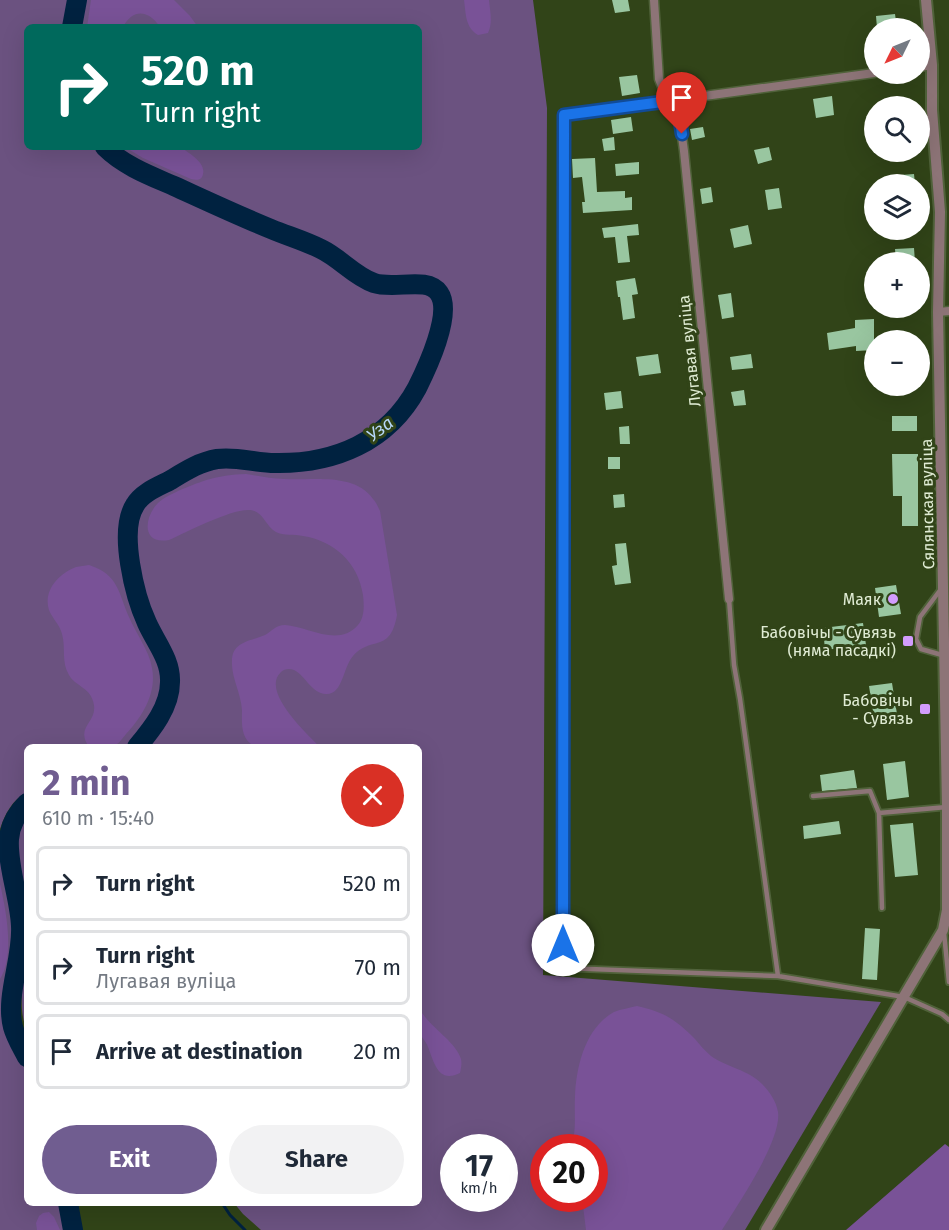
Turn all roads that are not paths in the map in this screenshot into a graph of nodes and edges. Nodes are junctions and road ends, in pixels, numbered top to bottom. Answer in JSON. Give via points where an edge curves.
{"nodes":[{"id":1,"x":654,"y":0,"type":"edge"},
{"id":2,"x":926,"y":0,"type":"edge"},
{"id":3,"x":932,"y":65,"type":"joint"},
{"id":4,"x":864,"y":74,"type":"edge"},
{"id":5,"x":675,"y":100,"type":"junction"},
{"id":6,"x":564,"y":115,"type":"joint"},
{"id":7,"x":944,"y":311,"type":"edge"},
{"id":8,"x":943,"y":587,"type":"junction"},
{"id":9,"x":729,"y":599,"type":"joint"},
{"id":10,"x":943,"y":656,"type":"junction"},
{"id":11,"x":813,"y":796,"type":"dead end"},
{"id":12,"x":947,"y":807,"type":"junction"},
{"id":13,"x":879,"y":813,"type":"junction"},
{"id":14,"x":882,"y":908,"type":"dead end"},
{"id":15,"x":943,"y":930,"type":"junction"},
{"id":16,"x":778,"y":976,"type":"junction"},
{"id":17,"x":949,"y":982,"type":"edge"},
{"id":18,"x":904,"y":997,"type":"junction"},
{"id":19,"x":949,"y":1020,"type":"edge"},
{"id":20,"x":766,"y":1230,"type":"edge"}],
"edges":[{"from":1,"to":5,"type":"street","name":"Лугавая вуліца","via":[[659,79],[665,94]]},
{"from":2,"to":3,"type":"street","name":"Сялянская вуліца"},
{"from":3,"to":7,"type":"street","name":"Сялянская вуліца"},
{"from":4,"to":5,"type":"street"},
{"from":5,"to":6,"type":"street"},
{"from":5,"to":9,"type":"street","name":"Лугавая вуліца","via":[[684,151]]},
{"from":6,"to":16,"type":"lane","via":[[563,968]]},
{"from":7,"to":8,"type":"street","name":"Сялянская вуліца"},
{"from":8,"to":10,"type":"street","name":"Сялянская вуліца"},
{"from":8,"to":10,"type":"lane","via":[[920,617],[916,639],[921,649]]},
{"from":9,"to":16,"type":"lane","via":[[734,665]]},
{"from":10,"to":12,"type":"street","name":"Сялянская вуліца"},
{"from":11,"to":13,"type":"lane","via":[[870,790]]},
{"from":12,"to":13,"type":"lane"},
{"from":12,"to":15,"type":"street","name":"Сялянская вуліца","via":[[947,910]]},
{"from":13,"to":14,"type":"lane"},
{"from":15,"to":17,"type":"lane"},
{"from":15,"to":18,"type":"street","name":"Сялянская вуліца"},
{"from":16,"to":18,"type":"lane"},
{"from":18,"to":19,"type":"lane"},
{"from":18,"to":20,"type":"street","name":"Сялянская вуліца"}]}
